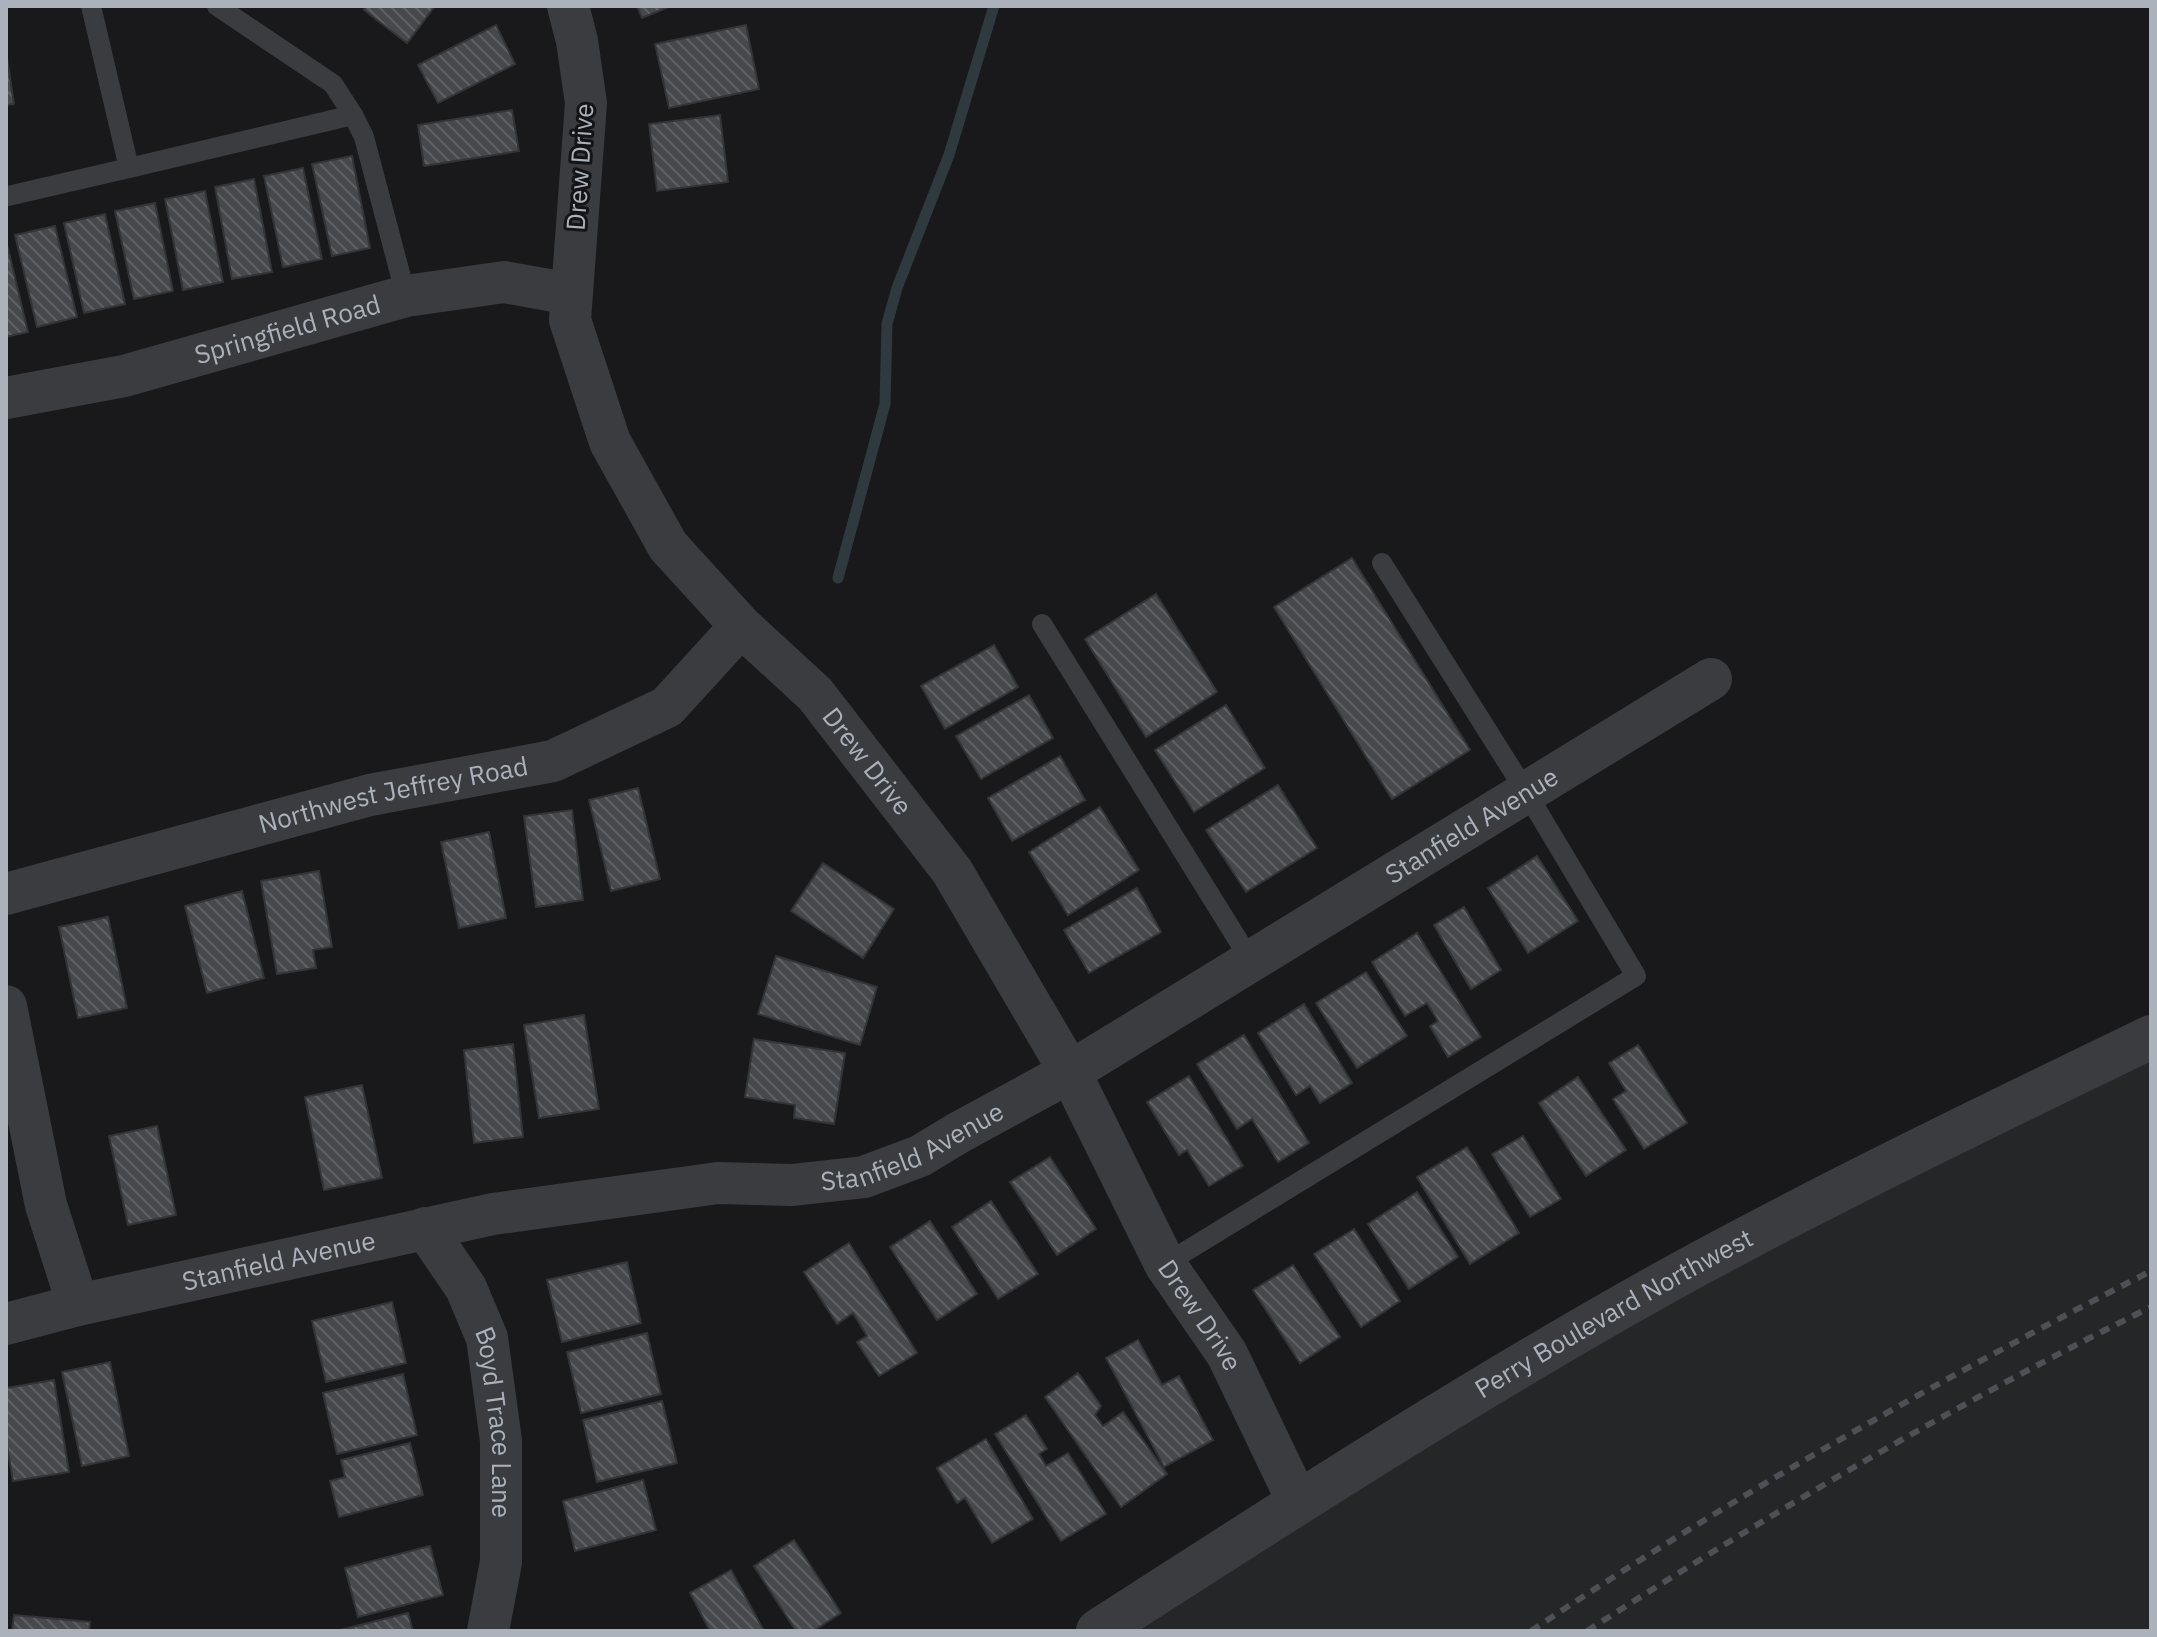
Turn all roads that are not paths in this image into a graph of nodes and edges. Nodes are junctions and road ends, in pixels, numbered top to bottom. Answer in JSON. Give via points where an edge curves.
{"nodes":[{"id":1,"x":91,"y":6,"type":"edge"},
{"id":2,"x":217,"y":6,"type":"edge"},
{"id":3,"x":568,"y":6,"type":"edge"},
{"id":4,"x":353,"y":115,"type":"junction"},
{"id":5,"x":129,"y":168,"type":"junction"},
{"id":6,"x":8,"y":196,"type":"dead end"},
{"id":7,"x":571,"y":294,"type":"junction"},
{"id":8,"x":406,"y":296,"type":"junction"},
{"id":9,"x":6,"y":398,"type":"edge"},
{"id":10,"x":1382,"y":563,"type":"dead end"},
{"id":11,"x":1042,"y":624,"type":"dead end"},
{"id":12,"x":741,"y":626,"type":"junction"},
{"id":13,"x":1711,"y":679,"type":"dead end"},
{"id":14,"x":1526,"y":792,"type":"junction"},
{"id":15,"x":6,"y":894,"type":"edge"},
{"id":16,"x":1251,"y":961,"type":"junction"},
{"id":17,"x":6,"y":1006,"type":"edge"},
{"id":18,"x":2151,"y":1037,"type":"edge"},
{"id":19,"x":1070,"y":1072,"type":"junction"},
{"id":20,"x":425,"y":1228,"type":"junction"},
{"id":21,"x":1165,"y":1264,"type":"junction"},
{"id":22,"x":78,"y":1305,"type":"junction"},
{"id":23,"x":6,"y":1324,"type":"edge"},
{"id":24,"x":1298,"y":1502,"type":"junction"},
{"id":25,"x":488,"y":1631,"type":"edge"},
{"id":26,"x":1098,"y":1631,"type":"edge"}],
"edges":[{"from":1,"to":5,"type":"lane"},
{"from":2,"to":4,"type":"lane","via":[[333,84]]},
{"from":3,"to":7,"type":"street","name":"Drew Drive","via":[[586,103]]},
{"from":4,"to":5,"type":"lane"},
{"from":4,"to":8,"type":"lane","via":[[364,137]]},
{"from":5,"to":6,"type":"lane"},
{"from":7,"to":8,"type":"street","name":"Springfield Road","via":[[504,282]]},
{"from":7,"to":12,"type":"street","name":"Drew Drive","via":[[570,320],[610,442],[668,546]]},
{"from":8,"to":9,"type":"street","name":"Springfield Road","via":[[124,376]]},
{"from":10,"to":14,"type":"lane"},
{"from":11,"to":16,"type":"lane"},
{"from":12,"to":15,"type":"street","name":"Northwest Jeffrey Road","via":[[667,707],[553,761],[370,795]]},
{"from":12,"to":19,"type":"street","name":"Drew Drive","via":[[815,694],[952,871]]},
{"from":13,"to":14,"type":"street","name":"Stanfield Avenue"},
{"from":14,"to":16,"type":"street","name":"Stanfield Avenue"},
{"from":14,"to":21,"type":"lane","via":[[1636,976]]},
{"from":16,"to":19,"type":"street","name":"Stanfield Avenue"},
{"from":17,"to":22,"type":"street","via":[[46,1205]]},
{"from":18,"to":24,"type":"street","name":"Perry Boulevard Northwest","via":[[1689,1269]]},
{"from":19,"to":20,"type":"street","name":"Stanfield Avenue","via":[[920,1156],[864,1177],[791,1185],[703,1184]]},
{"from":19,"to":21,"type":"street","name":"Drew Drive"},
{"from":20,"to":22,"type":"street","name":"Stanfield Avenue"},
{"from":20,"to":25,"type":"street","name":"Boyd Trace Lane","via":[[466,1288],[487,1338],[501,1441],[501,1562]]},
{"from":21,"to":24,"type":"street","name":"Drew Drive","via":[[1227,1354]]},
{"from":22,"to":23,"type":"street","name":"Stanfield Avenue"},
{"from":24,"to":26,"type":"street","name":"Perry Boulevard Northwest"}]}
